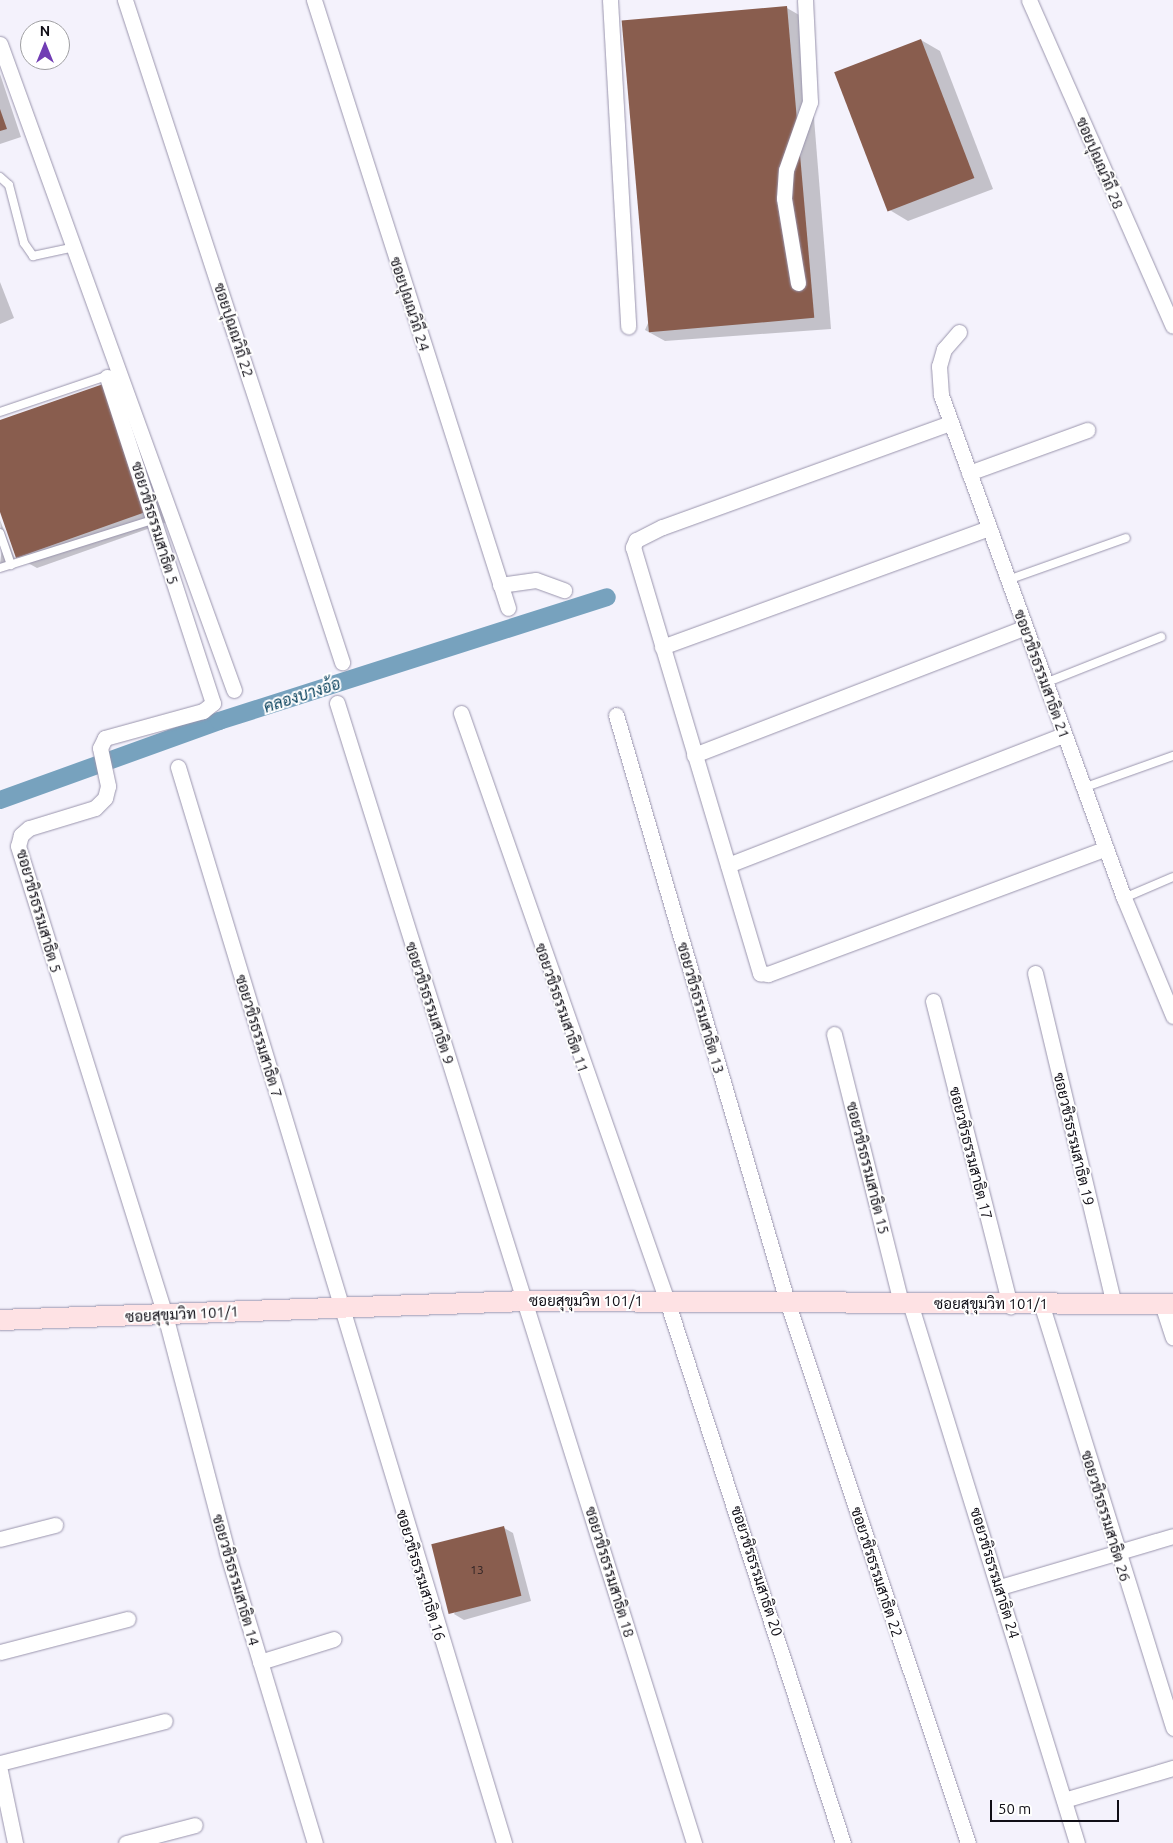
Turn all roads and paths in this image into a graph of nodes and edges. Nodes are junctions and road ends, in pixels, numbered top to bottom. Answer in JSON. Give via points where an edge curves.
{"nodes":[{"id":1,"x":125,"y":0,"type":"edge"},
{"id":2,"x":314,"y":0,"type":"edge"},
{"id":3,"x":610,"y":0,"type":"edge"},
{"id":4,"x":806,"y":0,"type":"edge"},
{"id":5,"x":1029,"y":0,"type":"edge"},
{"id":6,"x":0,"y":44,"type":"edge"},
{"id":7,"x":0,"y":178,"type":"edge"},
{"id":8,"x":72,"y":248,"type":"junction"},
{"id":9,"x":798,"y":283,"type":"dead end"},
{"id":10,"x":1173,"y":326,"type":"edge"},
{"id":11,"x":628,"y":327,"type":"dead end"},
{"id":12,"x":959,"y":332,"type":"dead end"},
{"id":13,"x":112,"y":372,"type":"junction"},
{"id":14,"x":0,"y":412,"type":"edge"},
{"id":15,"x":950,"y":423,"type":"junction"},
{"id":16,"x":1087,"y":430,"type":"dead end"},
{"id":17,"x":969,"y":473,"type":"junction"},
{"id":18,"x":155,"y":519,"type":"junction"},
{"id":19,"x":989,"y":528,"type":"junction"},
{"id":20,"x":0,"y":534,"type":"edge"},
{"id":21,"x":1126,"y":538,"type":"dead end"},
{"id":22,"x":11,"y":565,"type":"junction"},
{"id":23,"x":0,"y":568,"type":"edge"},
{"id":24,"x":1008,"y":580,"type":"junction"},
{"id":25,"x":500,"y":585,"type":"junction"},
{"id":26,"x":564,"y":590,"type":"dead end"},
{"id":27,"x":508,"y":608,"type":"dead end"},
{"id":28,"x":1025,"y":627,"type":"junction"},
{"id":29,"x":1161,"y":637,"type":"dead end"},
{"id":30,"x":662,"y":647,"type":"junction"},
{"id":31,"x":342,"y":662,"type":"dead end"},
{"id":32,"x":1045,"y":683,"type":"junction"},
{"id":33,"x":234,"y":690,"type":"dead end"},
{"id":34,"x":337,"y":703,"type":"dead end"},
{"id":35,"x":461,"y":713,"type":"dead end"},
{"id":36,"x":616,"y":715,"type":"dead end"},
{"id":37,"x":1064,"y":735,"type":"junction"},
{"id":38,"x":694,"y":755,"type":"junction"},
{"id":39,"x":1173,"y":756,"type":"edge"},
{"id":40,"x":178,"y":767,"type":"dead end"},
{"id":41,"x":1083,"y":788,"type":"junction"},
{"id":42,"x":1105,"y":849,"type":"junction"},
{"id":43,"x":728,"y":865,"type":"junction"},
{"id":44,"x":1173,"y":878,"type":"edge"},
{"id":45,"x":1124,"y":898,"type":"junction"},
{"id":46,"x":1035,"y":973,"type":"dead end"},
{"id":47,"x":1168,"y":991,"type":"edge"},
{"id":48,"x":932,"y":1001,"type":"dead end"},
{"id":49,"x":1173,"y":1016,"type":"edge"},
{"id":50,"x":834,"y":1034,"type":"dead end"},
{"id":51,"x":526,"y":1301,"type":"junction"},
{"id":52,"x":668,"y":1301,"type":"junction"},
{"id":53,"x":787,"y":1301,"type":"junction"},
{"id":54,"x":906,"y":1303,"type":"junction"},
{"id":55,"x":1041,"y":1303,"type":"junction"},
{"id":56,"x":1168,"y":1304,"type":"edge"},
{"id":57,"x":1114,"y":1305,"type":"junction"},
{"id":58,"x":340,"y":1306,"type":"junction"},
{"id":59,"x":1010,"y":1306,"type":"junction"},
{"id":60,"x":165,"y":1315,"type":"junction"},
{"id":61,"x":0,"y":1320,"type":"edge"},
{"id":62,"x":1173,"y":1337,"type":"edge"},
{"id":63,"x":55,"y":1525,"type":"dead end"},
{"id":64,"x":1173,"y":1536,"type":"edge"},
{"id":65,"x":0,"y":1539,"type":"edge"},
{"id":66,"x":1118,"y":1552,"type":"junction"},
{"id":67,"x":1000,"y":1587,"type":"junction"},
{"id":68,"x":128,"y":1619,"type":"dead end"},
{"id":69,"x":334,"y":1639,"type":"dead end"},
{"id":70,"x":0,"y":1652,"type":"edge"},
{"id":71,"x":260,"y":1662,"type":"junction"},
{"id":72,"x":165,"y":1721,"type":"dead end"},
{"id":73,"x":1173,"y":1728,"type":"edge"},
{"id":74,"x":0,"y":1763,"type":"edge"},
{"id":75,"x":1173,"y":1768,"type":"edge"},
{"id":76,"x":0,"y":1771,"type":"edge"},
{"id":77,"x":1064,"y":1800,"type":"junction"},
{"id":78,"x":194,"y":1825,"type":"dead end"},
{"id":79,"x":15,"y":1843,"type":"edge"},
{"id":80,"x":126,"y":1843,"type":"edge"},
{"id":81,"x":315,"y":1843,"type":"edge"},
{"id":82,"x":504,"y":1843,"type":"edge"},
{"id":83,"x":694,"y":1843,"type":"edge"},
{"id":84,"x":843,"y":1843,"type":"edge"},
{"id":85,"x":968,"y":1843,"type":"edge"},
{"id":86,"x":1077,"y":1843,"type":"edge"}],
"edges":[{"from":1,"to":31,"type":"street","name":"ซอยปุณณวิถี 22"},
{"from":2,"to":25,"type":"street","name":"ซอยปุณณวิถี 24"},
{"from":3,"to":11,"type":"street"},
{"from":4,"to":9,"type":"street","via":[[810,102],[786,170],[784,198]]},
{"from":5,"to":10,"type":"street","name":"ซอยปุณณวิถี 28"},
{"from":6,"to":8,"type":"street"},
{"from":7,"to":8,"type":"lane","via":[[8,185],[24,243],[33,256]]},
{"from":8,"to":13,"type":"street"},
{"from":12,"to":15,"type":"street","name":"ซอยวชิรธรรมสาธิต 21","via":[[944,349],[939,366]]},
{"from":13,"to":14,"type":"lane"},
{"from":13,"to":18,"type":"street","name":"ซอยวชิรธรรมสาธิต 5"},
{"from":13,"to":33,"type":"street"},
{"from":15,"to":17,"type":"street","name":"ซอยวชิรธรรมสาธิต 21"},
{"from":15,"to":30,"type":"street","via":[[636,540],[634,558]]},
{"from":16,"to":17,"type":"street"},
{"from":17,"to":19,"type":"street","name":"ซอยวชิรธรรมสาธิต 21"},
{"from":18,"to":22,"type":"lane"},
{"from":18,"to":60,"type":"street","name":"ซอยวชิรธรรมสาธิต 5","via":[[213,703],[203,711],[105,738],[100,748],[108,786],[106,798],[95,808],[29,828],[20,835],[18,846]]},
{"from":19,"to":24,"type":"street","name":"ซอยวชิรธรรมสาธิต 21"},
{"from":19,"to":30,"type":"street"},
{"from":20,"to":22,"type":"lane"},
{"from":21,"to":24,"type":"lane"},
{"from":22,"to":23,"type":"lane"},
{"from":24,"to":28,"type":"street","name":"ซอยวชิรธรรมสาธิต 21"},
{"from":25,"to":26,"type":"street","via":[[536,580]]},
{"from":25,"to":27,"type":"street","name":"ซอยปุณณวิถี 24"},
{"from":28,"to":32,"type":"street","name":"ซอยวชิรธรรมสาธิต 21"},
{"from":28,"to":38,"type":"street"},
{"from":29,"to":32,"type":"lane"},
{"from":30,"to":38,"type":"street"},
{"from":32,"to":37,"type":"street","name":"ซอยวชิรธรรมสาธิต 21"},
{"from":34,"to":51,"type":"street","name":"ซอยวชิรธรรมสาธิต 9"},
{"from":35,"to":52,"type":"street","name":"ซอยวชิรธรรมสาธิต 11","via":[[564,1016]]},
{"from":36,"to":53,"type":"street","name":"ซอยวชิรธรรมสาธิต 13"},
{"from":37,"to":41,"type":"street","name":"ซอยวชิรธรรมสาธิต 21"},
{"from":37,"to":43,"type":"street"},
{"from":38,"to":43,"type":"street"},
{"from":39,"to":41,"type":"lane"},
{"from":40,"to":58,"type":"street","name":"ซอยวชิรธรรมสาธิต 7"},
{"from":41,"to":42,"type":"street","name":"ซอยวชิรธรรมสาธิต 21"},
{"from":42,"to":43,"type":"street","via":[[768,974],[760,973]]},
{"from":42,"to":45,"type":"street","name":"ซอยวชิรธรรมสาธิต 21"},
{"from":44,"to":45,"type":"lane"},
{"from":45,"to":47,"type":"street","name":"ซอยวชิรธรรมสาธิต 21"},
{"from":46,"to":57,"type":"street","name":"ซอยวชิรธรรมสาธิต 19"},
{"from":47,"to":49,"type":"street","name":"ซอยวชิรธรรมสาธิต 21"},
{"from":48,"to":59,"type":"street","name":"ซอยวชิรธรรมสาธิต 17"},
{"from":50,"to":54,"type":"street","name":"ซอยวชิรธรรมสาธิต 15"},
{"from":51,"to":52,"type":"street","name":"ซอยสุขุมวิท 101/1"},
{"from":51,"to":58,"type":"street","name":"ซอยสุขุมวิท 101/1"},
{"from":51,"to":83,"type":"street","name":"ซอยวชิรธรรมสาธิต 18"},
{"from":52,"to":53,"type":"street","name":"ซอยสุขุมวิท 101/1"},
{"from":52,"to":84,"type":"street","name":"ซอยวชิรธรรมสาธิต 20"},
{"from":53,"to":54,"type":"street","name":"ซอยสุขุมวิท 101/1"},
{"from":53,"to":85,"type":"street","name":"ซอยวชิรธรรมสาธิต 22"},
{"from":54,"to":59,"type":"street","name":"ซอยสุขุมวิท 101/1"},
{"from":54,"to":67,"type":"street","name":"ซอยวชิรธรรมสาธิต 24"},
{"from":55,"to":57,"type":"street","name":"ซอยสุขุมวิท 101/1"},
{"from":55,"to":59,"type":"street","name":"ซอยสุขุมวิท 101/1"},
{"from":55,"to":66,"type":"street","name":"ซอยวชิรธรรมสาธิต 26"},
{"from":56,"to":57,"type":"street","name":"ซอยสุขุมวิท 101/1"},
{"from":56,"to":62,"type":"street"},
{"from":58,"to":60,"type":"street","name":"ซอยสุขุมวิท 101/1"},
{"from":58,"to":82,"type":"street","name":"ซอยวชิรธรรมสาธิต 16"},
{"from":60,"to":61,"type":"street","name":"ซอยสุขุมวิท 101/1"},
{"from":60,"to":71,"type":"street","name":"ซอยวชิรธรรมสาธิต 14"},
{"from":63,"to":65,"type":"street"},
{"from":64,"to":66,"type":"street"},
{"from":66,"to":67,"type":"street"},
{"from":66,"to":73,"type":"street","name":"ซอยวชิรธรรมสาธิต 26"},
{"from":67,"to":77,"type":"street","name":"ซอยวชิรธรรมสาธิต 24"},
{"from":68,"to":70,"type":"street"},
{"from":69,"to":71,"type":"street"},
{"from":71,"to":81,"type":"street","name":"ซอยวชิรธรรมสาธิต 14"},
{"from":72,"to":74,"type":"street"},
{"from":75,"to":77,"type":"street"},
{"from":76,"to":79,"type":"street"},
{"from":77,"to":86,"type":"street","name":"ซอยวชิรธรรมสาธิต 24"},
{"from":78,"to":80,"type":"street"}]}
